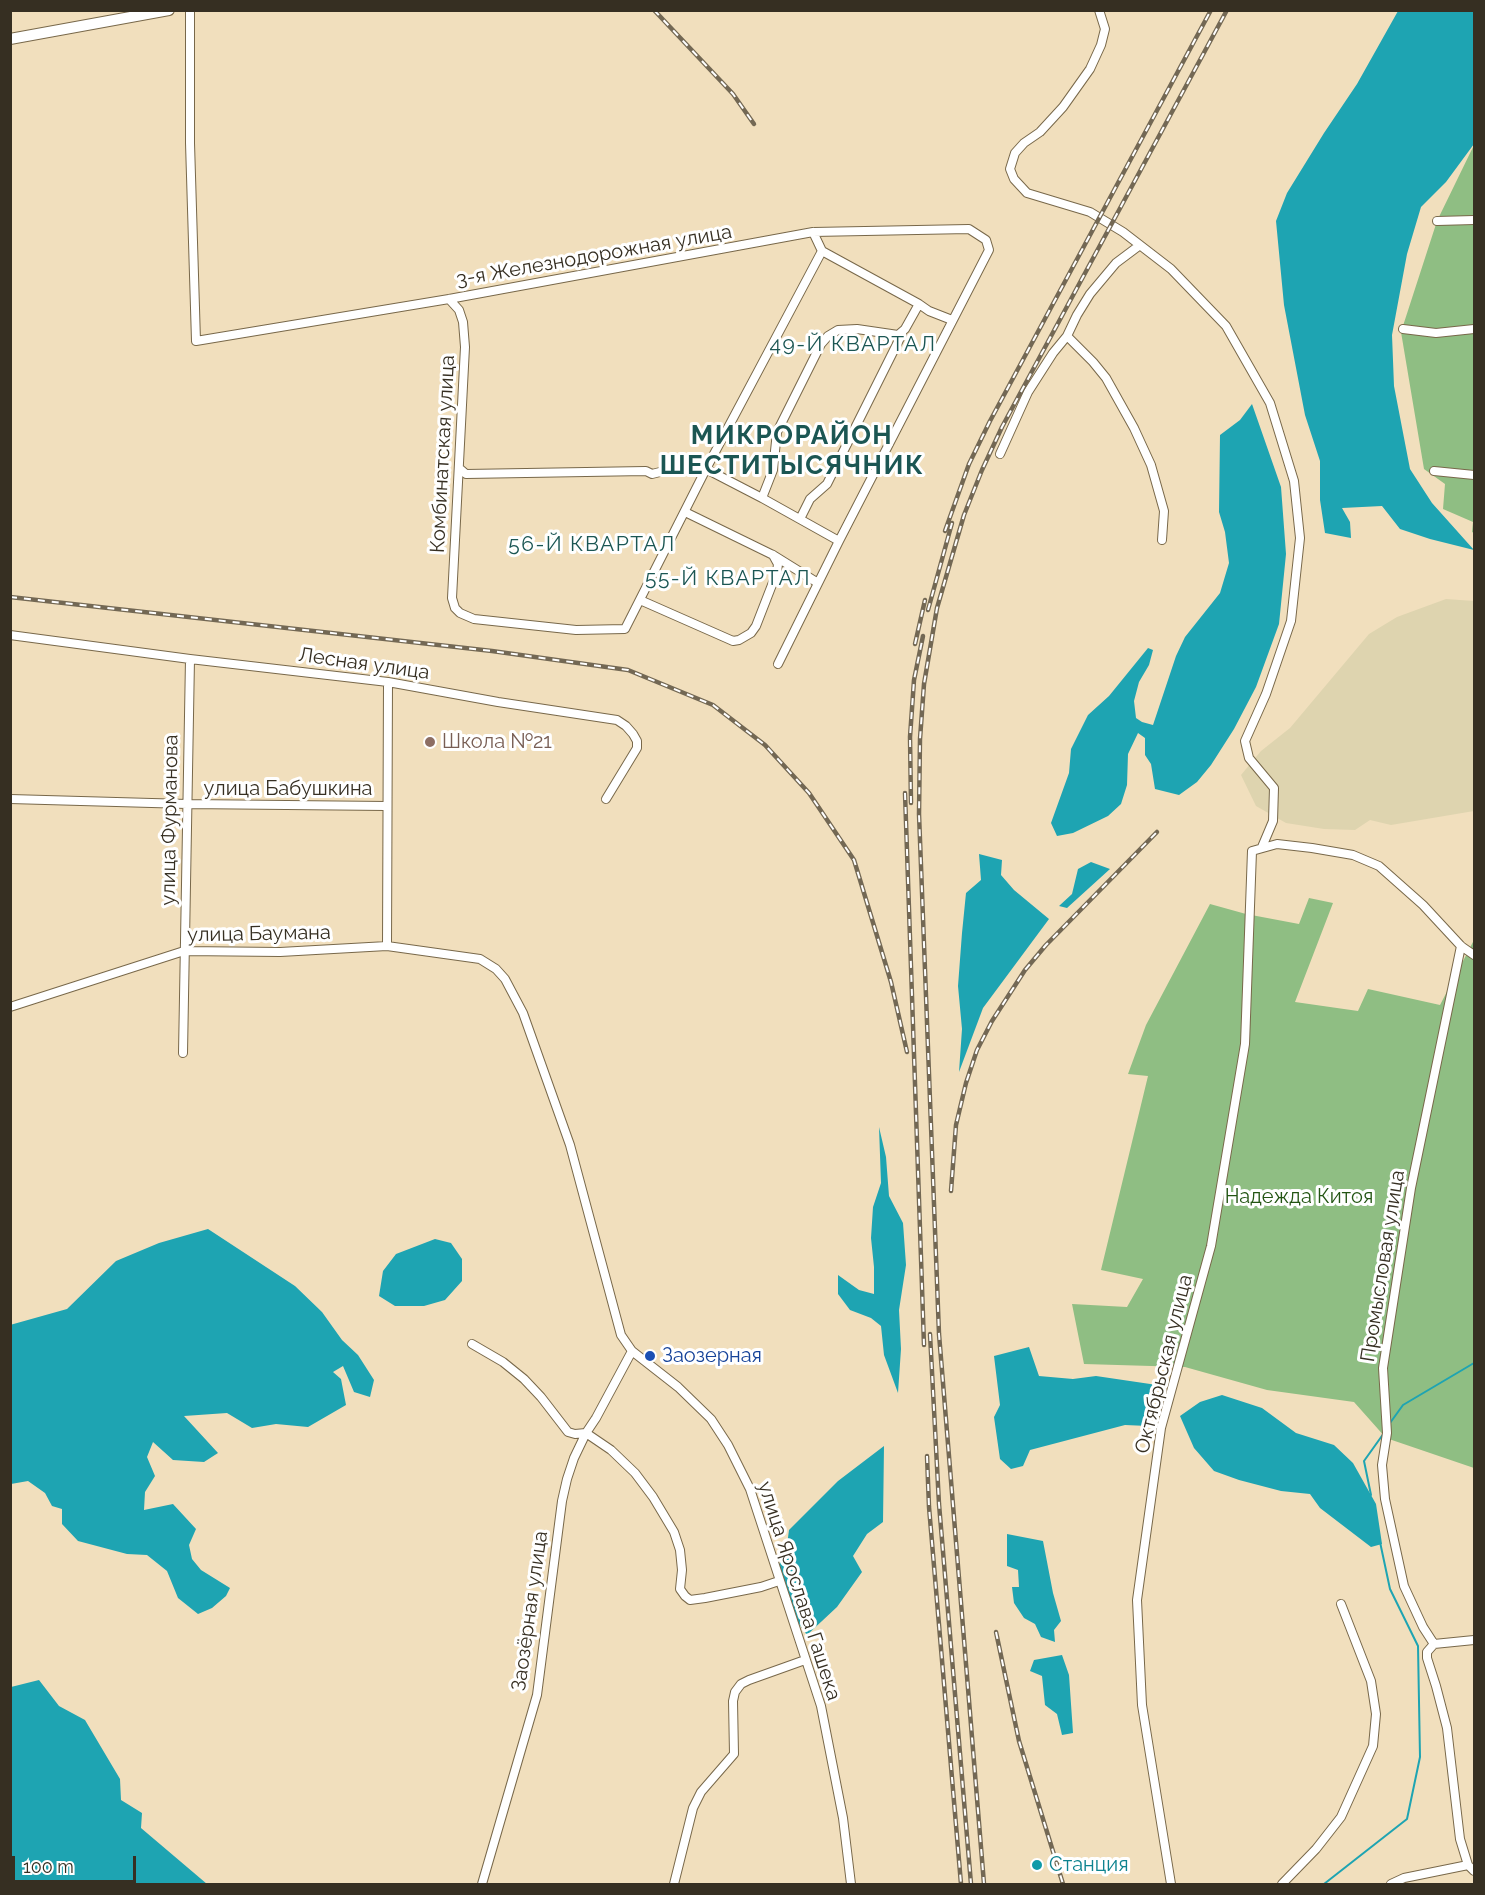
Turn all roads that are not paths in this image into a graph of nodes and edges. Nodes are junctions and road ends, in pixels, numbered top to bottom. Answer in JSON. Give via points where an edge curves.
{"nodes":[{"id":1,"x":169,"y":10,"type":"edge"},
{"id":2,"x":190,"y":10,"type":"edge"},
{"id":3,"x":1099,"y":10,"type":"edge"},
{"id":4,"x":10,"y":39,"type":"edge"},
{"id":5,"x":1474,"y":220,"type":"edge"},
{"id":6,"x":1437,"y":221,"type":"dead end"},
{"id":7,"x":813,"y":232,"type":"junction"},
{"id":8,"x":1140,"y":245,"type":"junction"},
{"id":9,"x":822,"y":251,"type":"junction"},
{"id":10,"x":449,"y":299,"type":"junction"},
{"id":11,"x":919,"y":304,"type":"junction"},
{"id":12,"x":952,"y":320,"type":"junction"},
{"id":13,"x":1403,"y":329,"type":"dead end"},
{"id":14,"x":1474,"y":329,"type":"edge"},
{"id":15,"x":902,"y":333,"type":"junction"},
{"id":16,"x":1067,"y":336,"type":"junction"},
{"id":17,"x":999,"y":454,"type":"dead end"},
{"id":18,"x":459,"y":468,"type":"junction"},
{"id":19,"x":706,"y":469,"type":"junction"},
{"id":20,"x":1434,"y":471,"type":"dead end"},
{"id":21,"x":1474,"y":475,"type":"edge"},
{"id":22,"x":762,"y":498,"type":"junction"},
{"id":23,"x":685,"y":512,"type":"junction"},
{"id":24,"x":800,"y":519,"type":"junction"},
{"id":25,"x":1162,"y":540,"type":"dead end"},
{"id":26,"x":838,"y":542,"type":"junction"},
{"id":27,"x":773,"y":555,"type":"junction"},
{"id":28,"x":818,"y":583,"type":"junction"},
{"id":29,"x":640,"y":600,"type":"junction"},
{"id":30,"x":10,"y":635,"type":"edge"},
{"id":31,"x":190,"y":659,"type":"junction"},
{"id":32,"x":778,"y":663,"type":"dead end"},
{"id":33,"x":388,"y":682,"type":"junction"},
{"id":34,"x":606,"y":799,"type":"dead end"},
{"id":35,"x":10,"y":800,"type":"edge"},
{"id":36,"x":187,"y":804,"type":"junction"},
{"id":37,"x":386,"y":806,"type":"junction"},
{"id":38,"x":1262,"y":847,"type":"junction"},
{"id":39,"x":387,"y":946,"type":"junction"},
{"id":40,"x":1461,"y":946,"type":"junction"},
{"id":41,"x":184,"y":951,"type":"junction"},
{"id":42,"x":1474,"y":955,"type":"edge"},
{"id":43,"x":10,"y":1007,"type":"edge"},
{"id":44,"x":183,"y":1053,"type":"dead end"},
{"id":45,"x":472,"y":1344,"type":"dead end"},
{"id":46,"x":632,"y":1352,"type":"junction"},
{"id":47,"x":586,"y":1433,"type":"junction"},
{"id":48,"x":779,"y":1581,"type":"junction"},
{"id":49,"x":1341,"y":1604,"type":"dead end"},
{"id":50,"x":1474,"y":1640,"type":"edge"},
{"id":51,"x":1434,"y":1644,"type":"junction"},
{"id":52,"x":805,"y":1660,"type":"junction"},
{"id":53,"x":1471,"y":1868,"type":"edge"},
{"id":54,"x":482,"y":1884,"type":"edge"},
{"id":55,"x":674,"y":1884,"type":"edge"},
{"id":56,"x":851,"y":1884,"type":"edge"},
{"id":57,"x":1171,"y":1884,"type":"edge"},
{"id":58,"x":1282,"y":1884,"type":"edge"},
{"id":59,"x":1391,"y":1884,"type":"edge"}],
"edges":[{"from":1,"to":4,"type":"street"},
{"from":2,"to":10,"type":"street","name":"3-я Железнодорожная улица","via":[[196,341]]},
{"from":3,"to":8,"type":"street","via":[[1105,29],[1090,69],[1048,124],[1015,153],[1010,170],[1027,193],[1090,212]]},
{"from":5,"to":6,"type":"street"},
{"from":7,"to":9,"type":"street"},
{"from":7,"to":10,"type":"street","name":"3-я Железнодорожная улица"},
{"from":7,"to":12,"type":"street","name":"3-я Железнодорожная улица","via":[[969,229],[986,240],[989,250]]},
{"from":8,"to":16,"type":"street","via":[[1116,263],[1090,294]]},
{"from":8,"to":38,"type":"street","via":[[1171,268],[1226,326],[1270,403],[1294,481],[1300,538],[1291,621],[1245,741],[1249,758],[1274,788],[1274,821]]},
{"from":9,"to":11,"type":"street"},
{"from":9,"to":19,"type":"street"},
{"from":10,"to":18,"type":"street","name":"Комбинатская улица","via":[[463,322],[465,347]]},
{"from":11,"to":12,"type":"street"},
{"from":11,"to":15,"type":"street"},
{"from":12,"to":26,"type":"street"},
{"from":13,"to":14,"type":"street","via":[[1436,333]]},
{"from":15,"to":22,"type":"street","via":[[838,330],[821,344],[777,432],[772,470]]},
{"from":15,"to":24,"type":"street","via":[[827,483],[810,499]]},
{"from":16,"to":17,"type":"street","via":[[1028,392]]},
{"from":16,"to":25,"type":"street","via":[[1106,378],[1134,428],[1151,465],[1164,511]]},
{"from":18,"to":19,"type":"street","via":[[466,474],[652,474],[680,465]]},
{"from":18,"to":29,"type":"street","name":"Комбинатская улица","via":[[452,598],[460,613],[474,620],[564,629],[625,630]]},
{"from":19,"to":22,"type":"street"},
{"from":19,"to":23,"type":"street"},
{"from":20,"to":21,"type":"street"},
{"from":22,"to":24,"type":"street"},
{"from":23,"to":27,"type":"street"},
{"from":23,"to":29,"type":"street"},
{"from":24,"to":26,"type":"street"},
{"from":26,"to":28,"type":"street"},
{"from":27,"to":28,"type":"street"},
{"from":27,"to":29,"type":"street","via":[[777,572],[756,626],[746,638],[733,641]]},
{"from":28,"to":32,"type":"street"},
{"from":30,"to":31,"type":"street","name":"Лесная улица"},
{"from":31,"to":33,"type":"street","name":"Лесная улица"},
{"from":31,"to":36,"type":"street","name":"улица Фурманова"},
{"from":33,"to":34,"type":"street","name":"Лесная улица","via":[[617,720],[633,734],[637,748]]},
{"from":33,"to":37,"type":"street"},
{"from":35,"to":36,"type":"street","name":"улица Бабушкина"},
{"from":36,"to":37,"type":"street","name":"улица Бабушкина"},
{"from":36,"to":41,"type":"street","name":"улица Фурманова"},
{"from":37,"to":39,"type":"street"},
{"from":38,"to":40,"type":"street","via":[[1277,844],[1353,855],[1379,866]]},
{"from":38,"to":57,"type":"street","name":"Октябрьская улица","via":[[1252,851],[1245,1044],[1210,1246],[1161,1428],[1137,1600],[1142,1705]]},
{"from":39,"to":41,"type":"street","name":"улица Баумана","via":[[280,952]]},
{"from":39,"to":46,"type":"street","name":"улица Баумана","via":[[480,959],[505,979],[523,1013],[570,1145],[615,1318]]},
{"from":40,"to":42,"type":"street"},
{"from":40,"to":51,"type":"street","name":"Промысловая улица","via":[[1411,1188],[1383,1368],[1387,1433],[1382,1465],[1385,1499],[1404,1586]]},
{"from":41,"to":43,"type":"street","name":"улица Баумана"},
{"from":41,"to":44,"type":"street","name":"улица Фурманова"},
{"from":45,"to":47,"type":"street","via":[[524,1379],[568,1432]]},
{"from":46,"to":47,"type":"street","name":"Заозёрная улица"},
{"from":46,"to":48,"type":"street","name":"улица Ярослава Гашека","via":[[678,1387],[711,1419],[728,1445],[750,1489]]},
{"from":47,"to":48,"type":"street","via":[[635,1473],[667,1519],[680,1550],[680,1589],[690,1600]]},
{"from":47,"to":54,"type":"street","name":"Заозёрная улица","via":[[562,1501],[537,1695]]},
{"from":48,"to":52,"type":"street","name":"улица Ярослава Гашека"},
{"from":49,"to":58,"type":"street","via":[[1371,1681],[1376,1714],[1373,1746],[1341,1817]]},
{"from":50,"to":51,"type":"street"},
{"from":51,"to":53,"type":"street","via":[[1426,1658],[1447,1728],[1460,1839]]},
{"from":52,"to":55,"type":"street","via":[[748,1680],[735,1692],[734,1754],[701,1792],[693,1808]]},
{"from":52,"to":56,"type":"street","name":"улица Ярослава Гашека","via":[[821,1706],[843,1818]]},
{"from":53,"to":59,"type":"street","via":[[1404,1878]]}]}
